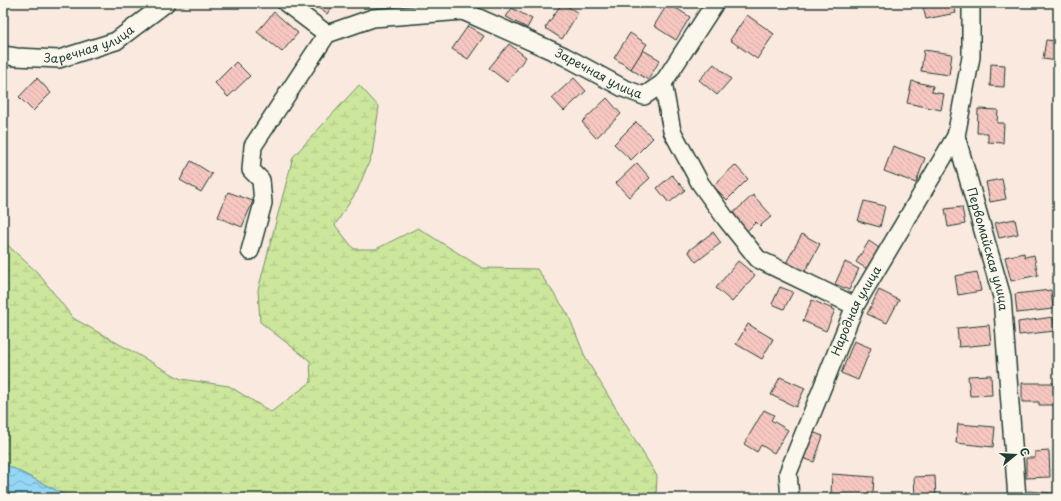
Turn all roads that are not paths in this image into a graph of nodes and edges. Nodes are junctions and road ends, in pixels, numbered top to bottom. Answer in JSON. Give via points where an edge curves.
{"nodes":[{"id":1,"x":166,"y":3,"type":"edge"},
{"id":2,"x":286,"y":3,"type":"edge"},
{"id":3,"x":715,"y":3,"type":"edge"},
{"id":4,"x":971,"y":3,"type":"edge"},
{"id":5,"x":327,"y":34,"type":"junction"},
{"id":6,"x":3,"y":55,"type":"edge"},
{"id":7,"x":663,"y":83,"type":"junction"},
{"id":8,"x":956,"y":136,"type":"junction"},
{"id":9,"x":250,"y":251,"type":"dead end"},
{"id":10,"x":856,"y":306,"type":"junction"},
{"id":11,"x":790,"y":498,"type":"edge"},
{"id":12,"x":1017,"y":498,"type":"edge"}],
"edges":[{"from":1,"to":6,"type":"street","name":"Заречная улица","via":[[116,41],[59,59]]},
{"from":2,"to":5,"type":"street"},
{"from":3,"to":7,"type":"street"},
{"from":4,"to":8,"type":"street","name":"Первомайская улица","via":[[971,57]]},
{"from":5,"to":7,"type":"street","name":"Заречная улица","via":[[373,18],[462,11],[564,56],[623,88],[644,96]]},
{"from":5,"to":9,"type":"street","via":[[253,146],[251,170],[261,180],[263,203]]},
{"from":7,"to":10,"type":"street","name":"Заречная улица","via":[[672,131],[700,183],[758,259]]},
{"from":8,"to":10,"type":"street","name":"Народная улица"},
{"from":8,"to":12,"type":"street","name":"Первомайская улица","via":[[1002,297]]},
{"from":10,"to":11,"type":"street","name":"Народная улица","via":[[788,473]]}]}
